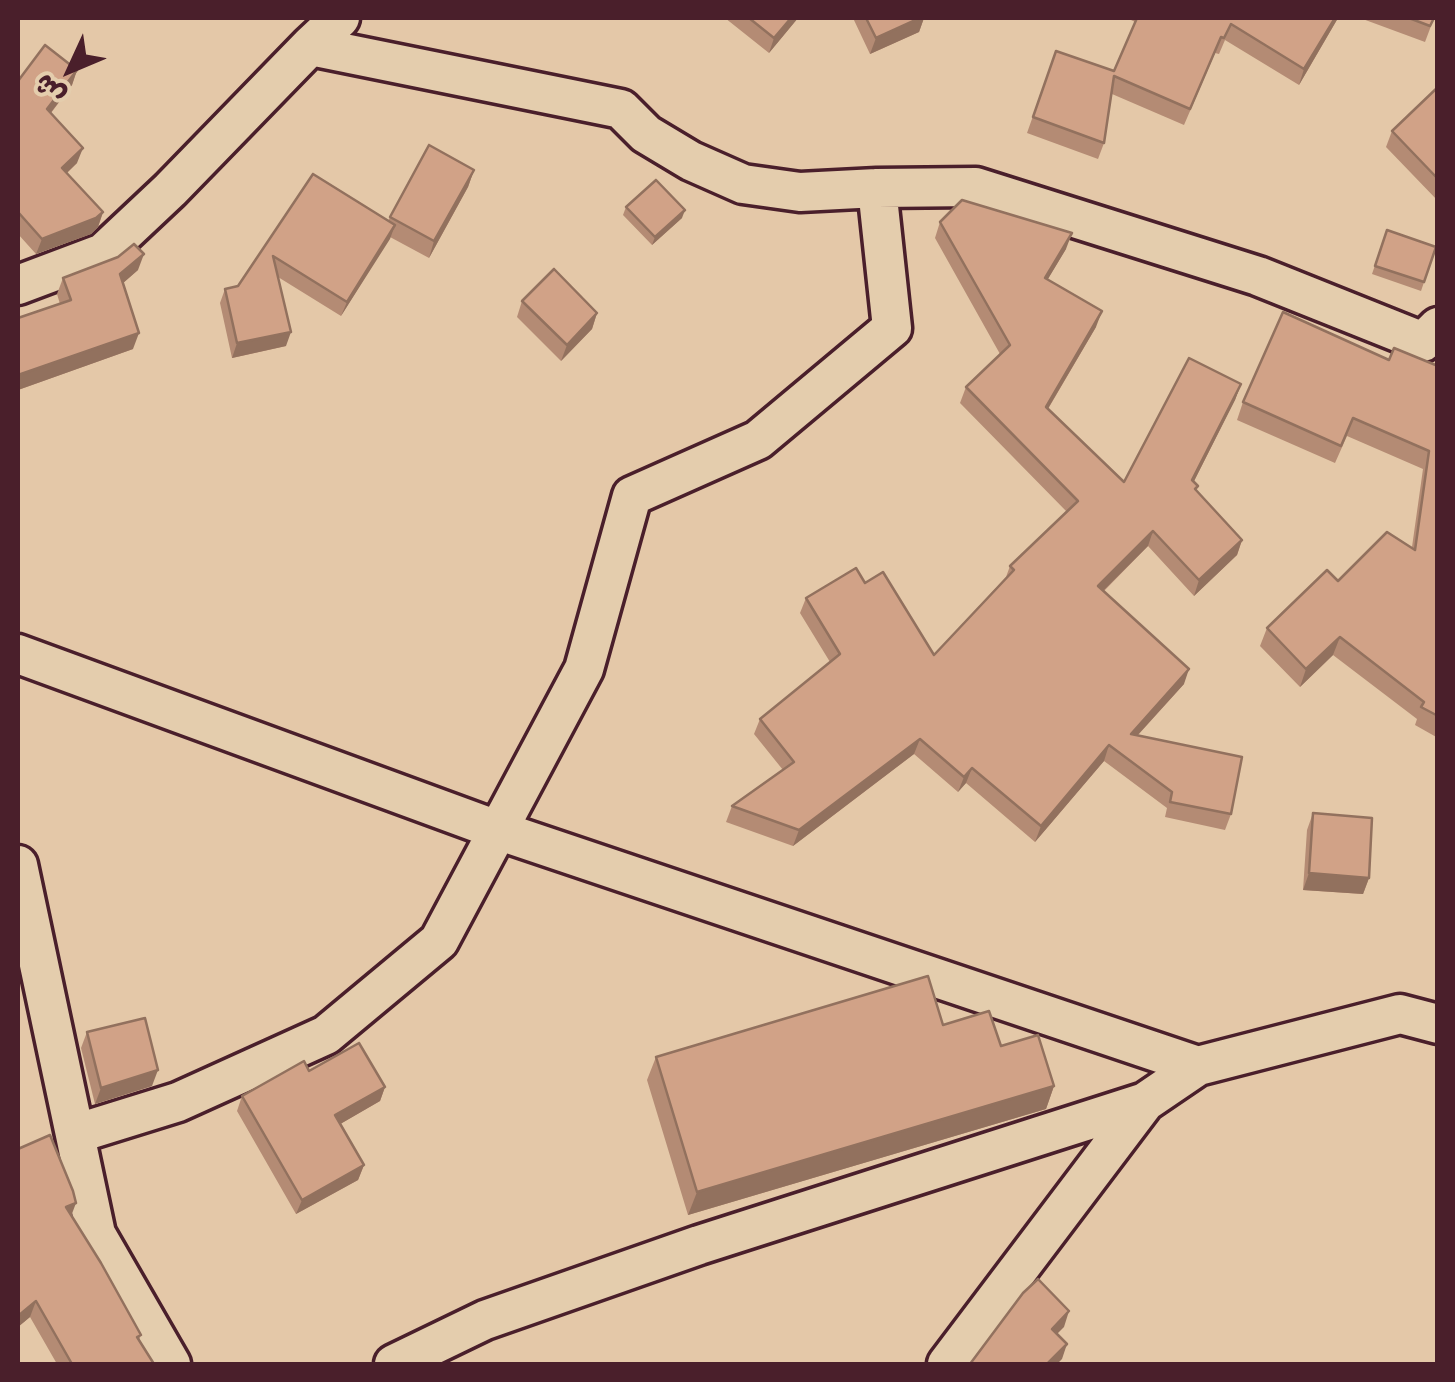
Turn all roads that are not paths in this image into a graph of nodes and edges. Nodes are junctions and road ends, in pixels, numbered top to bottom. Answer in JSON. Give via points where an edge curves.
{"nodes":[{"id":1,"x":340,"y":18,"type":"edge"},
{"id":2,"x":310,"y":46,"type":"junction"},
{"id":3,"x":877,"y":188,"type":"junction"},
{"id":4,"x":18,"y":285,"type":"edge"},
{"id":5,"x":1438,"y":327,"type":"edge"},
{"id":6,"x":18,"y":654,"type":"edge"},
{"id":7,"x":500,"y":831,"type":"junction"},
{"id":8,"x":18,"y":864,"type":"edge"},
{"id":9,"x":1438,"y":1024,"type":"edge"},
{"id":10,"x":1198,"y":1066,"type":"junction"},
{"id":11,"x":1145,"y":1102,"type":"junction"},
{"id":12,"x":75,"y":1134,"type":"junction"},
{"id":13,"x":171,"y":1364,"type":"edge"},
{"id":14,"x":394,"y":1364,"type":"edge"},
{"id":15,"x":947,"y":1364,"type":"edge"}],
"edges":[{"from":1,"to":2,"type":"street"},
{"from":2,"to":3,"type":"street","via":[[621,109],[646,134],[743,184],[800,192]]},
{"from":2,"to":4,"type":"street","via":[[104,253]]},
{"from":3,"to":5,"type":"street","via":[[976,187],[1258,276],[1423,342]]},
{"from":3,"to":7,"type":"street","via":[[892,328],[758,440],[632,496],[584,669]]},
{"from":6,"to":7,"type":"street"},
{"from":7,"to":10,"type":"street"},
{"from":7,"to":12,"type":"street","via":[[439,940],[326,1035],[178,1102]]},
{"from":8,"to":12,"type":"street"},
{"from":9,"to":10,"type":"street","via":[[1400,1014]]},
{"from":10,"to":11,"type":"street"},
{"from":11,"to":14,"type":"street","via":[[645,1264],[485,1320]]},
{"from":11,"to":15,"type":"street"},
{"from":12,"to":13,"type":"street","via":[[96,1234]]}]}
